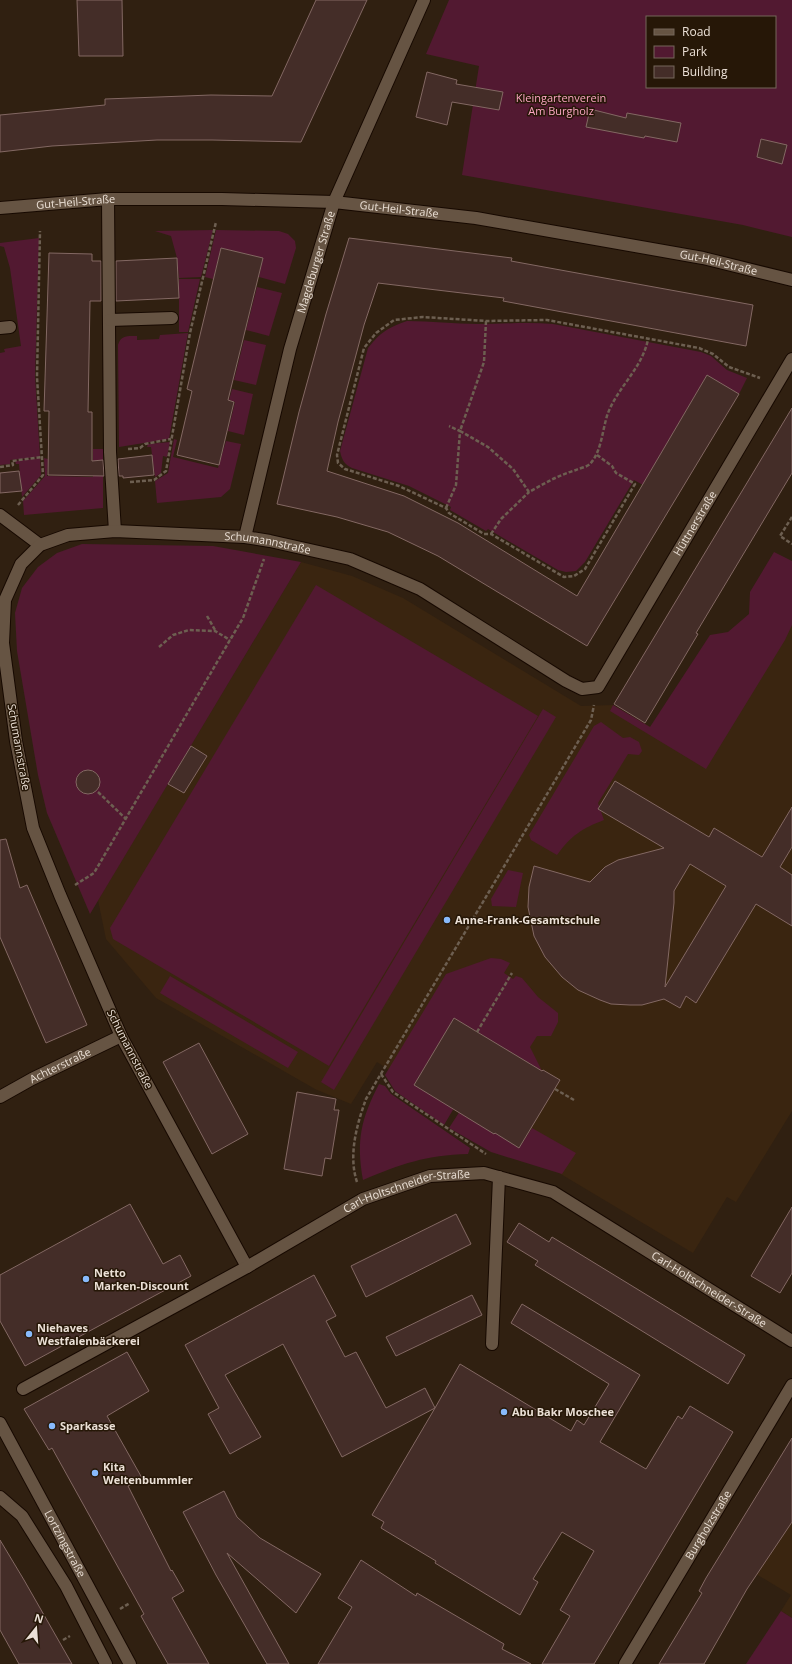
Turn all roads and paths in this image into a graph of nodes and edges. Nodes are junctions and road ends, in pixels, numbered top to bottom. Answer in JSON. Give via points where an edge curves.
{"nodes":[{"id":1,"x":424,"y":0,"type":"edge"},
{"id":2,"x":108,"y":199,"type":"junction"},
{"id":3,"x":334,"y":202,"type":"junction"},
{"id":4,"x":0,"y":208,"type":"edge"},
{"id":5,"x":216,"y":222,"type":"dead end"},
{"id":6,"x":40,"y":231,"type":"dead end"},
{"id":7,"x":792,"y":280,"type":"edge"},
{"id":8,"x":172,"y":318,"type":"dead end"},
{"id":9,"x":110,"y":320,"type":"junction"},
{"id":10,"x":486,"y":321,"type":"junction"},
{"id":11,"x":648,"y":339,"type":"junction"},
{"id":12,"x":792,"y":359,"type":"edge"},
{"id":13,"x":778,"y":384,"type":"junction"},
{"id":14,"x":450,"y":426,"type":"dead end"},
{"id":15,"x":460,"y":431,"type":"junction"},
{"id":16,"x":171,"y":440,"type":"junction"},
{"id":17,"x":124,"y":450,"type":"dead end"},
{"id":18,"x":597,"y":455,"type":"junction"},
{"id":19,"x":42,"y":457,"type":"junction"},
{"id":20,"x":0,"y":467,"type":"edge"},
{"id":21,"x":112,"y":484,"type":"junction"},
{"id":22,"x":529,"y":492,"type":"junction"},
{"id":23,"x":446,"y":508,"type":"junction"},
{"id":24,"x":14,"y":509,"type":"dead end"},
{"id":25,"x":0,"y":515,"type":"edge"},
{"id":26,"x":792,"y":517,"type":"edge"},
{"id":27,"x":115,"y":531,"type":"junction"},
{"id":28,"x":491,"y":534,"type":"junction"},
{"id":29,"x":245,"y":537,"type":"junction"},
{"id":30,"x":270,"y":541,"type":"junction"},
{"id":31,"x":792,"y":544,"type":"edge"},
{"id":32,"x":40,"y":545,"type":"junction"},
{"id":33,"x":207,"y":616,"type":"dead end"},
{"id":34,"x":215,"y":631,"type":"junction"},
{"id":35,"x":230,"y":640,"type":"junction"},
{"id":36,"x":159,"y":647,"type":"dead end"},
{"id":37,"x":598,"y":687,"type":"junction"},
{"id":38,"x":98,"y":792,"type":"dead end"},
{"id":39,"x":126,"y":819,"type":"junction"},
{"id":40,"x":60,"y":895,"type":"junction"},
{"id":41,"x":512,"y":973,"type":"dead end"},
{"id":42,"x":477,"y":1032,"type":"dead end"},
{"id":43,"x":121,"y":1036,"type":"junction"},
{"id":44,"x":380,"y":1074,"type":"junction"},
{"id":45,"x":555,"y":1089,"type":"dead end"},
{"id":46,"x":0,"y":1097,"type":"edge"},
{"id":47,"x":574,"y":1100,"type":"dead end"},
{"id":48,"x":499,"y":1178,"type":"junction"},
{"id":49,"x":362,"y":1199,"type":"junction"},
{"id":50,"x":247,"y":1267,"type":"junction"},
{"id":51,"x":792,"y":1341,"type":"edge"},
{"id":52,"x":492,"y":1344,"type":"dead end"},
{"id":53,"x":792,"y":1386,"type":"edge"},
{"id":54,"x":23,"y":1389,"type":"dead end"},
{"id":55,"x":0,"y":1423,"type":"edge"},
{"id":56,"x":0,"y":1497,"type":"edge"},
{"id":57,"x":106,"y":1664,"type":"edge"},
{"id":58,"x":130,"y":1664,"type":"edge"},
{"id":59,"x":625,"y":1664,"type":"edge"}],
"edges":[{"from":1,"to":3,"type":"street","name":"Magdeburger Straße"},
{"from":2,"to":3,"type":"street","name":"Gut-Heil-Straße"},
{"from":2,"to":4,"type":"street","name":"Gut-Heil-Straße"},
{"from":2,"to":9,"type":"street"},
{"from":3,"to":7,"type":"street","name":"Gut-Heil-Straße","via":[[476,218],[703,258]]},
{"from":3,"to":29,"type":"street","name":"Magdeburger Straße","via":[[290,350]]},
{"from":5,"to":16,"type":"path","via":[[190,333]]},
{"from":6,"to":19,"type":"path","via":[[37,377]]},
{"from":8,"to":9,"type":"street"},
{"from":9,"to":21,"type":"street"},
{"from":10,"to":11,"type":"path","via":[[547,320]]},
{"from":10,"to":15,"type":"path","via":[[485,362]]},
{"from":10,"to":23,"type":"path","via":[[423,317],[394,320],[376,333],[364,348],[337,455],[338,463],[345,469],[399,486]]},
{"from":11,"to":13,"type":"path","via":[[699,348],[713,354],[729,367]]},
{"from":11,"to":18,"type":"path","via":[[636,366],[607,412]]},
{"from":12,"to":13,"type":"street","name":"Hüttnerstraße"},
{"from":13,"to":37,"type":"street","name":"Hüttnerstraße"},
{"from":14,"to":15,"type":"path"},
{"from":15,"to":22,"type":"path","via":[[488,447],[513,469]]},
{"from":15,"to":23,"type":"path","via":[[456,485]]},
{"from":16,"to":17,"type":"path"},
{"from":16,"to":21,"type":"path","via":[[166,471],[154,480]]},
{"from":18,"to":22,"type":"path","via":[[589,466],[557,476]]},
{"from":18,"to":28,"type":"path","via":[[612,466],[616,473],[635,484],[584,569],[574,576],[564,577]]},
{"from":19,"to":20,"type":"path","via":[[12,461],[12,465]]},
{"from":19,"to":24,"type":"path","via":[[43,476]]},
{"from":21,"to":27,"type":"street"},
{"from":22,"to":28,"type":"path","via":[[501,519]]},
{"from":23,"to":28,"type":"path","via":[[449,513],[484,534]]},
{"from":25,"to":32,"type":"street"},
{"from":26,"to":31,"type":"path","via":[[780,536]]},
{"from":27,"to":29,"type":"street","name":"Schumannstraße"},
{"from":27,"to":32,"type":"street","name":"Schumannstraße","via":[[68,534]]},
{"from":29,"to":30,"type":"street","name":"Schumannstraße"},
{"from":30,"to":35,"type":"path","via":[[243,618]]},
{"from":30,"to":37,"type":"street","name":"Schumannstraße","via":[[350,559],[420,589],[566,681],[582,689]]},
{"from":32,"to":40,"type":"street","name":"Schumannstraße","via":[[21,564],[5,600],[3,643],[16,741],[33,828]]},
{"from":33,"to":34,"type":"path"},
{"from":34,"to":35,"type":"path"},
{"from":34,"to":36,"type":"path","via":[[189,630],[173,635]]},
{"from":35,"to":39,"type":"path"},
{"from":37,"to":44,"type":"path","via":[[591,720]]},
{"from":38,"to":39,"type":"path"},
{"from":39,"to":40,"type":"path","via":[[94,873]]},
{"from":40,"to":43,"type":"street","name":"Schumannstraße"},
{"from":41,"to":42,"type":"path"},
{"from":43,"to":46,"type":"street","name":"Achterstraße"},
{"from":43,"to":50,"type":"street","name":"Schumannstraße"},
{"from":44,"to":48,"type":"path","via":[[393,1092],[494,1159]]},
{"from":44,"to":49,"type":"path","via":[[366,1098],[354,1146],[355,1176]]},
{"from":45,"to":47,"type":"path"},
{"from":48,"to":49,"type":"street","name":"Carl-Holtschneider-Straße","via":[[484,1173],[430,1176]]},
{"from":48,"to":51,"type":"street","name":"Carl-Holtschneider-Straße","via":[[553,1192]]},
{"from":48,"to":52,"type":"street"},
{"from":49,"to":50,"type":"street","name":"Carl-Holtschneider-Straße"},
{"from":50,"to":54,"type":"street","name":"Carl-Holtschneider-Straße"},
{"from":53,"to":59,"type":"street","name":"Burgholzstraße"},
{"from":55,"to":58,"type":"street","name":"Lortzingstraße"},
{"from":56,"to":57,"type":"street","name":"Lortzingstraße","via":[[22,1516],[66,1586]]}]}
